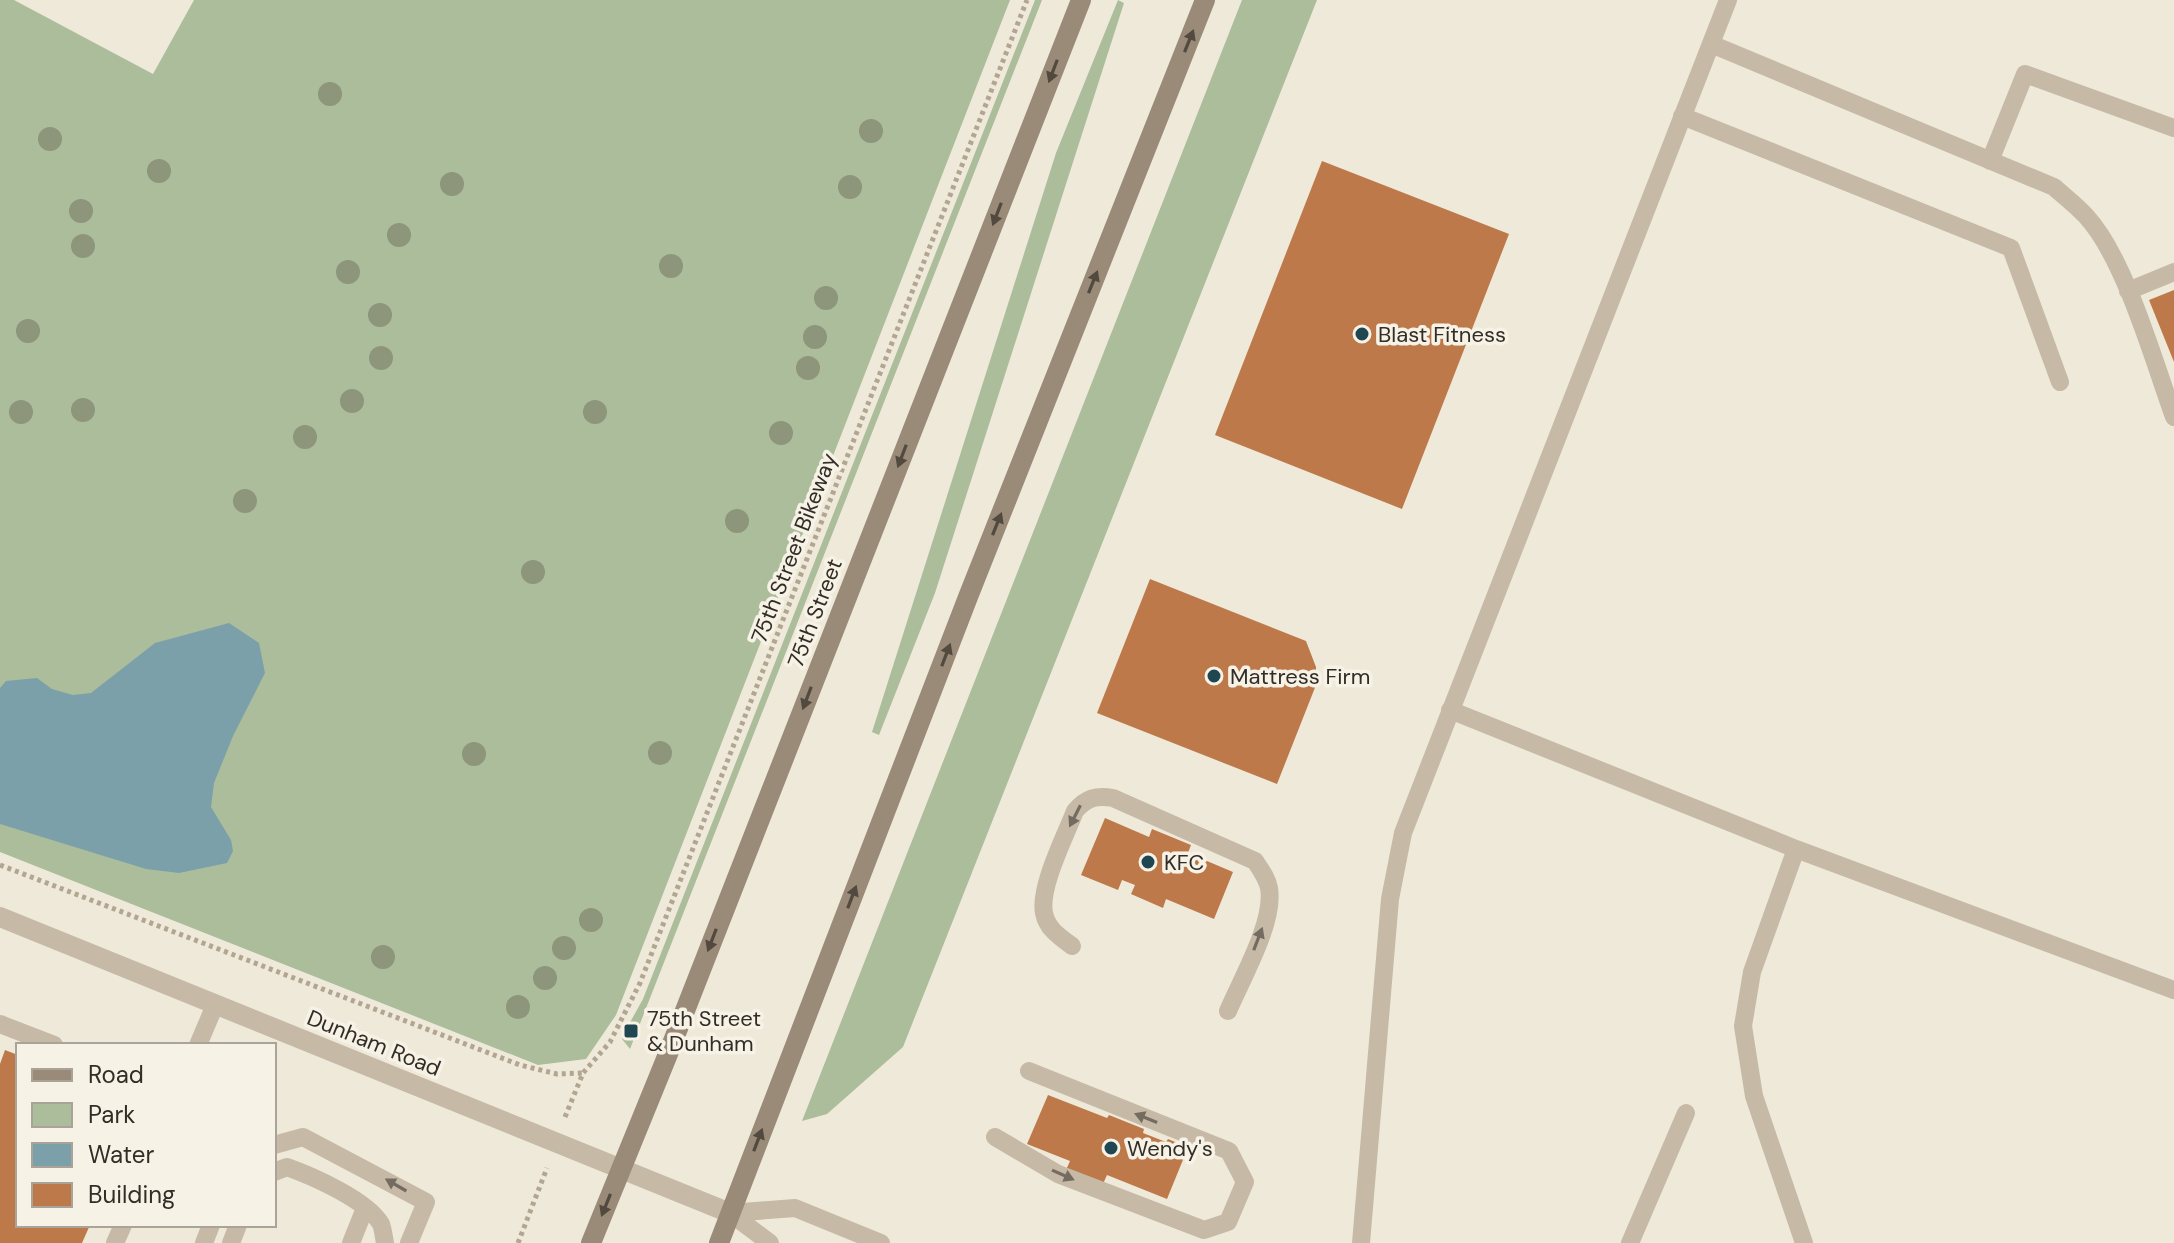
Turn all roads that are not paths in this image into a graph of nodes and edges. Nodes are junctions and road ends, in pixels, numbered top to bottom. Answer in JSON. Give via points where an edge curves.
{"nodes":[{"id":1,"x":1081,"y":0,"type":"edge"},
{"id":2,"x":1205,"y":0,"type":"edge"},
{"id":3,"x":1728,"y":0,"type":"edge"},
{"id":4,"x":1711,"y":44,"type":"junction"},
{"id":5,"x":1682,"y":116,"type":"junction"},
{"id":6,"x":2174,"y":128,"type":"edge"},
{"id":7,"x":1990,"y":161,"type":"junction"},
{"id":8,"x":2174,"y":272,"type":"edge"},
{"id":9,"x":2128,"y":291,"type":"junction"},
{"id":10,"x":2060,"y":382,"type":"dead end"},
{"id":11,"x":2174,"y":417,"type":"edge"},
{"id":12,"x":1450,"y":710,"type":"junction"},
{"id":13,"x":1796,"y":849,"type":"junction"},
{"id":14,"x":0,"y":917,"type":"edge"},
{"id":15,"x":1072,"y":946,"type":"dead end"},
{"id":16,"x":2174,"y":990,"type":"edge"},
{"id":17,"x":215,"y":1005,"type":"junction"},
{"id":18,"x":1228,"y":1011,"type":"dead end"},
{"id":19,"x":0,"y":1024,"type":"edge"},
{"id":20,"x":49,"y":1043,"type":"edge"},
{"id":21,"x":199,"y":1043,"type":"edge"},
{"id":22,"x":1029,"y":1071,"type":"dead end"},
{"id":23,"x":1686,"y":1113,"type":"dead end"},
{"id":24,"x":995,"y":1137,"type":"dead end"},
{"id":25,"x":276,"y":1144,"type":"edge"},
{"id":26,"x":621,"y":1168,"type":"junction"},
{"id":27,"x":276,"y":1171,"type":"edge"},
{"id":28,"x":365,"y":1208,"type":"junction"},
{"id":29,"x":730,"y":1213,"type":"junction"},
{"id":30,"x":351,"y":1243,"type":"edge"},
{"id":31,"x":385,"y":1243,"type":"edge"},
{"id":32,"x":409,"y":1243,"type":"edge"},
{"id":33,"x":591,"y":1243,"type":"edge"},
{"id":34,"x":719,"y":1243,"type":"edge"},
{"id":35,"x":770,"y":1243,"type":"edge"},
{"id":36,"x":881,"y":1243,"type":"edge"},
{"id":37,"x":1361,"y":1243,"type":"edge"},
{"id":38,"x":1630,"y":1243,"type":"edge"},
{"id":39,"x":1804,"y":1243,"type":"edge"}],
"edges":[{"from":1,"to":26,"type":"main road","name":"75th Street","one_way":true},
{"from":29,"to":2,"type":"main road","one_way":true},
{"from":3,"to":4,"type":"lane"},
{"from":4,"to":5,"type":"lane"},
{"from":4,"to":7,"type":"lane"},
{"from":5,"to":10,"type":"lane","via":[[2011,248]]},
{"from":5,"to":12,"type":"lane"},
{"from":6,"to":7,"type":"lane","via":[[2025,74]]},
{"from":7,"to":9,"type":"lane","via":[[2054,187],[2087,216]]},
{"from":8,"to":9,"type":"lane"},
{"from":9,"to":11,"type":"lane"},
{"from":12,"to":13,"type":"lane"},
{"from":12,"to":37,"type":"lane","via":[[1403,833],[1390,899]]},
{"from":13,"to":16,"type":"lane"},
{"from":13,"to":39,"type":"lane","via":[[1752,972],[1743,1026],[1754,1096]]},
{"from":14,"to":17,"type":"street","name":"Dunham Road"},
{"from":18,"to":15,"type":"lane","one_way":true,"via":[[1269,909],[1266,877],[1255,861],[1113,798],[1083,801],[1075,811],[1044,895],[1044,915],[1054,933]]},
{"from":17,"to":21,"type":"lane"},
{"from":17,"to":26,"type":"street","name":"Dunham Road"},
{"from":19,"to":20,"type":"lane"},
{"from":24,"to":22,"type":"lane","one_way":true,"via":[[1058,1174],[1204,1230],[1228,1222],[1245,1182],[1229,1151]]},
{"from":23,"to":38,"type":"lane"},
{"from":32,"to":25,"type":"lane","one_way":true,"via":[[426,1202],[303,1137]]},
{"from":26,"to":29,"type":"street","name":"Dunham Road"},
{"from":26,"to":33,"type":"main road","name":"75th Street","one_way":true},
{"from":27,"to":28,"type":"lane","via":[[287,1167],[323,1181]]},
{"from":28,"to":30,"type":"lane"},
{"from":28,"to":31,"type":"lane","via":[[381,1224]]},
{"from":29,"to":34,"type":"main road"},
{"from":29,"to":35,"type":"lane"},
{"from":29,"to":36,"type":"lane","via":[[795,1208]]}]}
